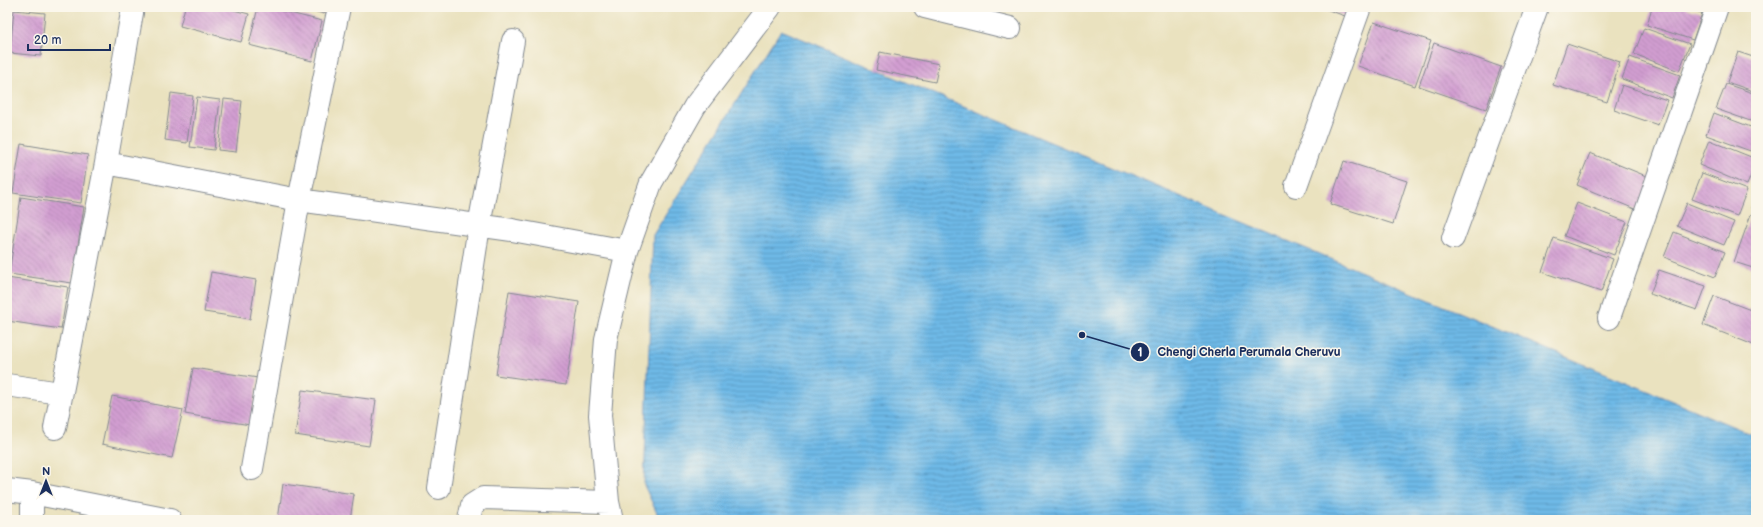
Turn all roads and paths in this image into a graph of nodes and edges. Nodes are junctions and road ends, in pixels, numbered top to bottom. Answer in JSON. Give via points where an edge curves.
{"nodes":[{"id":1,"x":133,"y":7,"type":"edge"},
{"id":2,"x":339,"y":7,"type":"edge"},
{"id":3,"x":770,"y":7,"type":"edge"},
{"id":4,"x":925,"y":7,"type":"edge"},
{"id":5,"x":1360,"y":7,"type":"edge"},
{"id":6,"x":1537,"y":7,"type":"edge"},
{"id":7,"x":1717,"y":7,"type":"edge"},
{"id":8,"x":1010,"y":28,"type":"dead end"},
{"id":9,"x":512,"y":41,"type":"dead end"},
{"id":10,"x":106,"y":163,"type":"junction"},
{"id":11,"x":1296,"y":186,"type":"dead end"},
{"id":12,"x":298,"y":200,"type":"junction"},
{"id":13,"x":479,"y":226,"type":"junction"},
{"id":14,"x":1453,"y":238,"type":"dead end"},
{"id":15,"x":627,"y":251,"type":"junction"},
{"id":16,"x":1609,"y":318,"type":"dead end"},
{"id":17,"x":7,"y":385,"type":"edge"},
{"id":18,"x":60,"y":393,"type":"junction"},
{"id":19,"x":55,"y":428,"type":"dead end"},
{"id":20,"x":252,"y":469,"type":"dead end"},
{"id":21,"x":439,"y":488,"type":"dead end"},
{"id":22,"x":7,"y":490,"type":"edge"},
{"id":23,"x":32,"y":493,"type":"junction"},
{"id":24,"x":610,"y":511,"type":"edge"},
{"id":25,"x":32,"y":520,"type":"edge"},
{"id":26,"x":170,"y":520,"type":"edge"},
{"id":27,"x":469,"y":520,"type":"edge"}],
"edges":[{"from":1,"to":10,"type":"street"},
{"from":2,"to":12,"type":"street"},
{"from":3,"to":15,"type":"street","via":[[695,106],[651,183]]},
{"from":4,"to":8,"type":"street"},
{"from":5,"to":11,"type":"street"},
{"from":6,"to":14,"type":"street"},
{"from":7,"to":16,"type":"street"},
{"from":9,"to":13,"type":"street"},
{"from":10,"to":12,"type":"street"},
{"from":10,"to":18,"type":"street"},
{"from":12,"to":13,"type":"street"},
{"from":12,"to":20,"type":"street"},
{"from":13,"to":15,"type":"street"},
{"from":13,"to":21,"type":"street"},
{"from":15,"to":24,"type":"street","via":[[606,339],[600,416]]},
{"from":17,"to":18,"type":"street"},
{"from":18,"to":19,"type":"street"},
{"from":22,"to":23,"type":"street"},
{"from":23,"to":25,"type":"street"},
{"from":23,"to":26,"type":"street"},
{"from":24,"to":27,"type":"street","via":[[483,498],[472,505]]}]}
